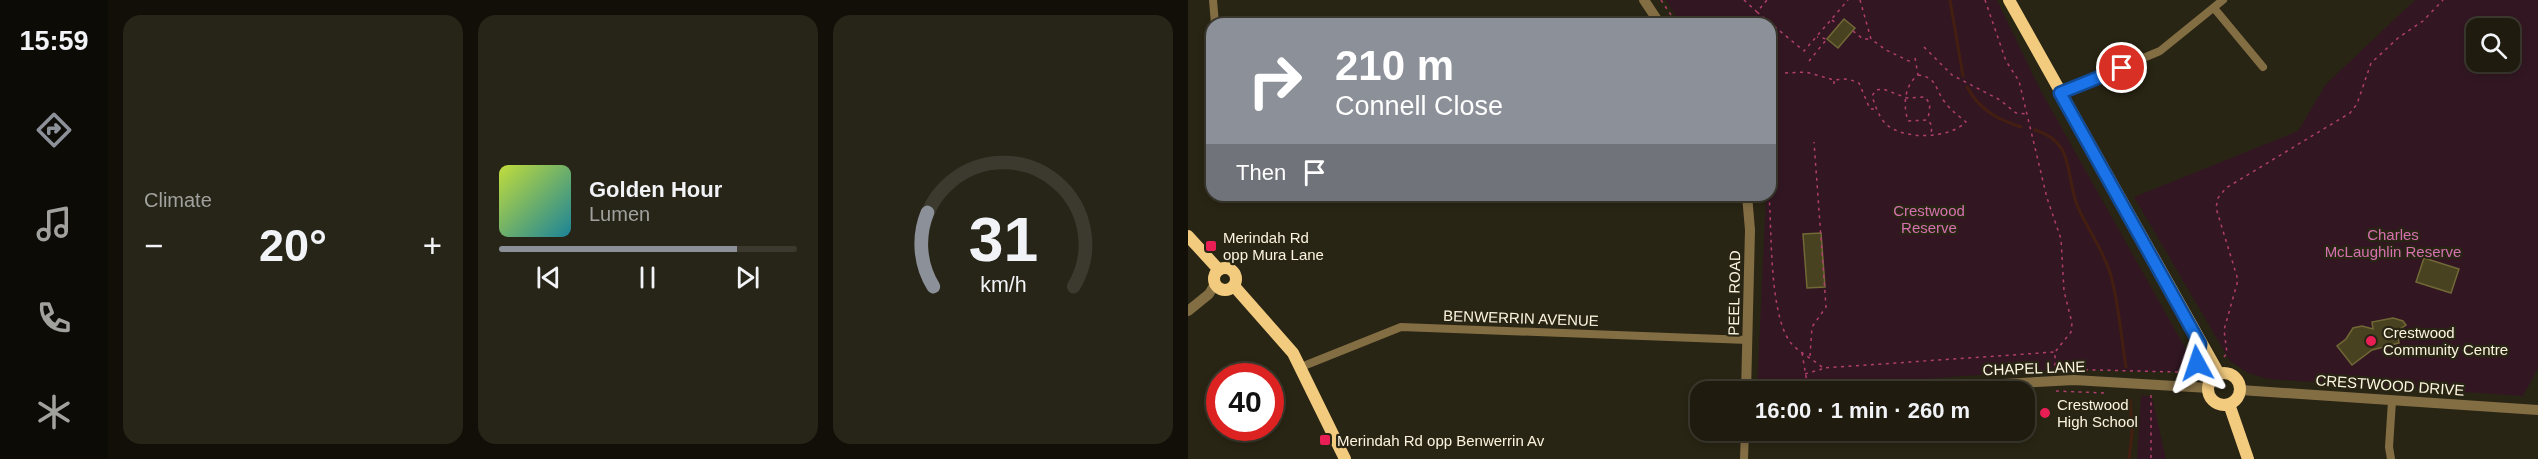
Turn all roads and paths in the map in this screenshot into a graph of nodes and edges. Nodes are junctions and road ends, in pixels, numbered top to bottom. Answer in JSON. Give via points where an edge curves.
{"nodes":[{"id":1,"x":1213,"y":0,"type":"edge"},
{"id":2,"x":1644,"y":0,"type":"edge"},
{"id":3,"x":1661,"y":0,"type":"edge"},
{"id":4,"x":1744,"y":0,"type":"edge"},
{"id":5,"x":1767,"y":0,"type":"edge"},
{"id":6,"x":1848,"y":0,"type":"edge"},
{"id":7,"x":1860,"y":0,"type":"edge"},
{"id":8,"x":1985,"y":0,"type":"edge"},
{"id":9,"x":2009,"y":0,"type":"edge"},
{"id":10,"x":2223,"y":0,"type":"edge"},
{"id":11,"x":2444,"y":0,"type":"edge"},
{"id":12,"x":2214,"y":8,"type":"junction"},
{"id":13,"x":1757,"y":12,"type":"junction"},
{"id":14,"x":1214,"y":18,"type":"edge"},
{"id":15,"x":1656,"y":18,"type":"edge"},
{"id":16,"x":1673,"y":18,"type":"edge"},
{"id":17,"x":1764,"y":18,"type":"edge"},
{"id":18,"x":1832,"y":19,"type":"junction"},
{"id":19,"x":1838,"y":25,"type":"dead end"},
{"id":20,"x":1776,"y":28,"type":"edge"},
{"id":21,"x":1852,"y":31,"type":"dead end"},
{"id":22,"x":1816,"y":37,"type":"junction"},
{"id":23,"x":1871,"y":39,"type":"junction"},
{"id":24,"x":1924,"y":47,"type":"dead end"},
{"id":25,"x":1915,"y":58,"type":"dead end"},
{"id":26,"x":1809,"y":61,"type":"dead end"},
{"id":27,"x":1913,"y":63,"type":"dead end"},
{"id":28,"x":2263,"y":67,"type":"dead end"},
{"id":29,"x":1785,"y":73,"type":"dead end"},
{"id":30,"x":1917,"y":75,"type":"junction"},
{"id":31,"x":1834,"y":80,"type":"junction"},
{"id":32,"x":1834,"y":87,"type":"dead end"},
{"id":33,"x":2060,"y":93,"type":"junction"},
{"id":34,"x":1907,"y":98,"type":"junction"},
{"id":35,"x":1877,"y":110,"type":"junction"},
{"id":36,"x":2026,"y":114,"type":"junction"},
{"id":37,"x":1928,"y":120,"type":"junction"},
{"id":38,"x":1931,"y":134,"type":"junction"},
{"id":39,"x":1814,"y":142,"type":"dead end"},
{"id":40,"x":1748,"y":201,"type":"edge"},
{"id":41,"x":1769,"y":201,"type":"edge"},
{"id":42,"x":1188,"y":236,"type":"edge"},
{"id":43,"x":1219,"y":270,"type":"junction"},
{"id":44,"x":1215,"y":284,"type":"junction"},
{"id":45,"x":1234,"y":286,"type":"junction"},
{"id":46,"x":1188,"y":311,"type":"edge"},
{"id":47,"x":1748,"y":340,"type":"junction"},
{"id":48,"x":2200,"y":344,"type":"junction"},
{"id":49,"x":1802,"y":352,"type":"junction"},
{"id":50,"x":2055,"y":352,"type":"junction"},
{"id":51,"x":1810,"y":356,"type":"junction"},
{"id":52,"x":1300,"y":367,"type":"junction"},
{"id":53,"x":1823,"y":368,"type":"junction"},
{"id":54,"x":2055,"y":369,"type":"junction"},
{"id":55,"x":2216,"y":370,"type":"junction"},
{"id":56,"x":2193,"y":372,"type":"junction"},
{"id":57,"x":1805,"y":374,"type":"junction"},
{"id":58,"x":1746,"y":381,"type":"edge"},
{"id":59,"x":1806,"y":381,"type":"edge"},
{"id":60,"x":2056,"y":381,"type":"junction"},
{"id":61,"x":2035,"y":382,"type":"edge"},
{"id":62,"x":2180,"y":386,"type":"junction"},
{"id":63,"x":2209,"y":388,"type":"junction"},
{"id":64,"x":2240,"y":390,"type":"junction"},
{"id":65,"x":2110,"y":393,"type":"dead end"},
{"id":66,"x":2141,"y":394,"type":"dead end"},
{"id":67,"x":2392,"y":401,"type":"junction"},
{"id":68,"x":2229,"y":404,"type":"junction"},
{"id":69,"x":2538,"y":410,"type":"edge"},
{"id":70,"x":1745,"y":441,"type":"edge"},
{"id":71,"x":1345,"y":459,"type":"edge"},
{"id":72,"x":1744,"y":459,"type":"edge"},
{"id":73,"x":2151,"y":459,"type":"edge"},
{"id":74,"x":2248,"y":459,"type":"edge"},
{"id":75,"x":2391,"y":459,"type":"edge"}],
"edges":[{"from":1,"to":14,"type":"street"},
{"from":2,"to":15,"type":"street"},
{"from":3,"to":16,"type":"path"},
{"from":4,"to":13,"type":"path"},
{"from":5,"to":13,"type":"path"},
{"from":6,"to":18,"type":"path"},
{"from":7,"to":23,"type":"path"},
{"from":8,"to":36,"type":"path","via":[[2006,61],[2019,81]]},
{"from":9,"to":33,"type":"main road"},
{"from":10,"to":12,"type":"street"},
{"from":11,"to":55,"type":"path","via":[[2371,63],[2357,104],[2350,112],[2240,178],[2218,198],[2216,208],[2238,280],[2224,330],[2227,353]]},
{"from":12,"to":28,"type":"street"},
{"from":12,"to":33,"type":"street","via":[[2160,51]]},
{"from":13,"to":17,"type":"path"},
{"from":18,"to":19,"type":"path"},
{"from":18,"to":22,"type":"path"},
{"from":20,"to":22,"type":"path","via":[[1804,51]]},
{"from":21,"to":23,"type":"path","via":[[1863,39]]},
{"from":22,"to":26,"type":"path","via":[[1827,39]]},
{"from":23,"to":27,"type":"path"},
{"from":24,"to":36,"type":"path","via":[[1952,75],[2000,100],[2016,114]]},
{"from":25,"to":30,"type":"path"},
{"from":29,"to":31,"type":"path","via":[[1806,72]]},
{"from":30,"to":34,"type":"path","via":[[1910,81]]},
{"from":30,"to":38,"type":"path","via":[[1933,80],[1941,98],[1966,122],[1960,128]]},
{"from":31,"to":32,"type":"path"},
{"from":31,"to":35,"type":"path","via":[[1858,83],[1870,109]]},
{"from":33,"to":48,"type":"main road"},
{"from":34,"to":35,"type":"path","via":[[1876,90],[1872,96]]},
{"from":34,"to":37,"type":"path","via":[[1925,97],[1930,104]]},
{"from":34,"to":37,"type":"path","via":[[1908,121]]},
{"from":35,"to":38,"type":"path","via":[[1884,123],[1896,131]]},
{"from":36,"to":50,"type":"path","via":[[2061,239],[2064,291],[2072,322],[2071,332]]},
{"from":37,"to":38,"type":"path"},
{"from":39,"to":51,"type":"path","via":[[1826,307],[1812,327]]},
{"from":40,"to":47,"type":"street","name":"PEEL ROAD"},
{"from":41,"to":49,"type":"path","via":[[1772,267],[1784,329],[1791,343]]},
{"from":42,"to":43,"type":"main road"},
{"from":43,"to":44,"type":"main road","via":[[1214,276]]},
{"from":43,"to":45,"type":"main road","via":[[1227,268],[1235,273]]},
{"from":44,"to":45,"type":"main road","via":[[1225,290]]},
{"from":44,"to":46,"type":"street"},
{"from":45,"to":52,"type":"main road","via":[[1282,340]]},
{"from":47,"to":52,"type":"street","name":"BENWERRIN AVENUE","via":[[1401,327]]},
{"from":47,"to":58,"type":"street","name":"PEEL ROAD"},
{"from":48,"to":55,"type":"main road"},
{"from":48,"to":56,"type":"street"},
{"from":49,"to":51,"type":"path"},
{"from":49,"to":57,"type":"path"},
{"from":50,"to":53,"type":"path"},
{"from":50,"to":54,"type":"path"},
{"from":51,"to":53,"type":"path"},
{"from":52,"to":71,"type":"main road"},
{"from":53,"to":57,"type":"path"},
{"from":54,"to":56,"type":"path"},
{"from":54,"to":60,"type":"path"},
{"from":55,"to":63,"type":"main road"},
{"from":55,"to":64,"type":"main road","via":[[2234,376]]},
{"from":56,"to":62,"type":"street"},
{"from":57,"to":59,"type":"path"},
{"from":60,"to":61,"type":"street","name":"CHAPEL LANE"},
{"from":60,"to":62,"type":"street","name":"CHAPEL LANE"},
{"from":60,"to":65,"type":"path","via":[[2056,392]]},
{"from":62,"to":63,"type":"street","name":"CHAPEL LANE"},
{"from":63,"to":68,"type":"main road","via":[[2214,401]]},
{"from":64,"to":67,"type":"street","name":"CRESTWOOD DRIVE"},
{"from":64,"to":68,"type":"main road"},
{"from":66,"to":73,"type":"path","via":[[2152,395]]},
{"from":67,"to":69,"type":"street","name":"CRESTWOOD DRIVE"},
{"from":67,"to":75,"type":"street"},
{"from":68,"to":74,"type":"main road"},
{"from":70,"to":72,"type":"street"}]}
